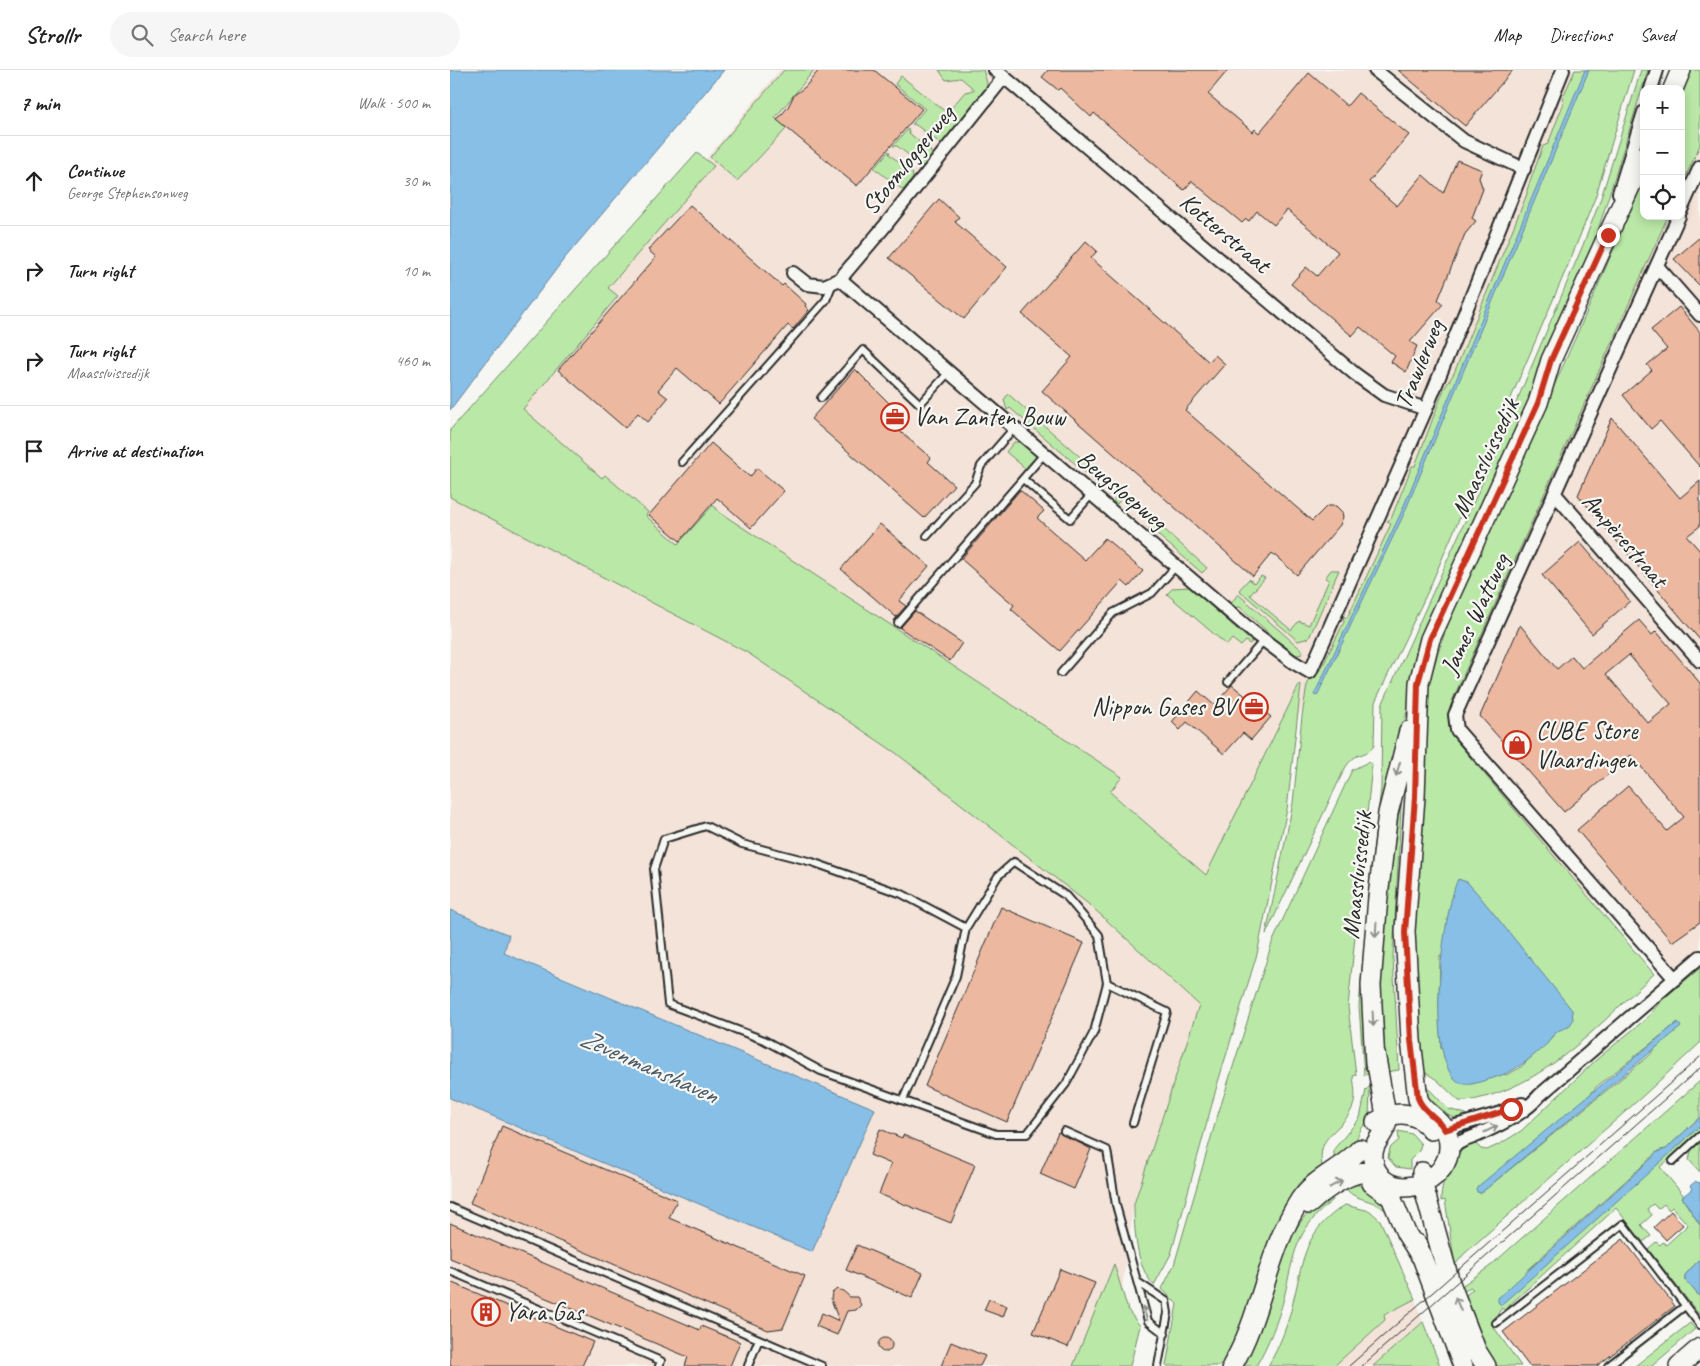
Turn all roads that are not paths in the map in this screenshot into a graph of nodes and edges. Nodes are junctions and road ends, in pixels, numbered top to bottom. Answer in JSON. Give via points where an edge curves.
{"nodes":[{"id":1,"x":1375,"y":70,"type":"edge"},
{"id":2,"x":1657,"y":70,"type":"edge"},
{"id":3,"x":1681,"y":70,"type":"edge"},
{"id":4,"x":1561,"y":72,"type":"edge"},
{"id":5,"x":999,"y":74,"type":"edge"},
{"id":6,"x":1652,"y":85,"type":"edge"},
{"id":7,"x":1675,"y":85,"type":"edge"},
{"id":8,"x":1640,"y":126,"type":"edge"},
{"id":9,"x":1640,"y":165,"type":"edge"},
{"id":10,"x":1700,"y":167,"type":"edge"},
{"id":11,"x":1524,"y":169,"type":"junction"},
{"id":12,"x":1685,"y":201,"type":"edge"},
{"id":13,"x":1677,"y":220,"type":"edge"},
{"id":14,"x":1608,"y":235,"type":"junction"},
{"id":15,"x":1657,"y":266,"type":"junction"},
{"id":16,"x":793,"y":273,"type":"dead end"},
{"id":17,"x":837,"y":280,"type":"junction"},
{"id":18,"x":1700,"y":315,"type":"edge"},
{"id":19,"x":949,"y":372,"type":"junction"},
{"id":20,"x":821,"y":398,"type":"dead end"},
{"id":21,"x":1426,"y":409,"type":"junction"},
{"id":22,"x":1014,"y":428,"type":"junction"},
{"id":23,"x":1045,"y":454,"type":"junction"},
{"id":24,"x":682,"y":462,"type":"dead end"},
{"id":25,"x":1022,"y":479,"type":"junction"},
{"id":26,"x":1092,"y":494,"type":"junction"},
{"id":27,"x":1555,"y":494,"type":"junction"},
{"id":28,"x":928,"y":536,"type":"dead end"},
{"id":29,"x":1176,"y":566,"type":"junction"},
{"id":30,"x":898,"y":623,"type":"dead end"},
{"id":31,"x":1264,"y":640,"type":"junction"},
{"id":32,"x":1700,"y":661,"type":"edge"},
{"id":33,"x":1310,"y":672,"type":"joint"},
{"id":34,"x":1061,"y":673,"type":"dead end"},
{"id":35,"x":1228,"y":682,"type":"dead end"},
{"id":36,"x":1416,"y":705,"type":"junction"},
{"id":37,"x":966,"y":928,"type":"junction"},
{"id":38,"x":1700,"y":957,"type":"edge"},
{"id":39,"x":1675,"y":978,"type":"junction"},
{"id":40,"x":1107,"y":983,"type":"junction"},
{"id":41,"x":1540,"y":1095,"type":"junction"},
{"id":42,"x":903,"y":1100,"type":"junction"},
{"id":43,"x":1420,"y":1113,"type":"junction"},
{"id":44,"x":1381,"y":1120,"type":"junction"},
{"id":45,"x":1132,"y":1123,"type":"dead end"},
{"id":46,"x":1438,"y":1129,"type":"junction"},
{"id":47,"x":1064,"y":1131,"type":"dead end"},
{"id":48,"x":1700,"y":1136,"type":"edge"},
{"id":49,"x":1360,"y":1149,"type":"junction"},
{"id":50,"x":1448,"y":1151,"type":"junction"},
{"id":51,"x":1673,"y":1160,"type":"dead end"},
{"id":52,"x":1372,"y":1173,"type":"junction"},
{"id":53,"x":1429,"y":1180,"type":"junction"},
{"id":54,"x":1393,"y":1190,"type":"junction"},
{"id":55,"x":450,"y":1207,"type":"edge"},
{"id":56,"x":1286,"y":1226,"type":"junction"},
{"id":57,"x":450,"y":1271,"type":"edge"},
{"id":58,"x":1139,"y":1283,"type":"junction"},
{"id":59,"x":1685,"y":1306,"type":"junction"},
{"id":60,"x":1496,"y":1323,"type":"dead end"},
{"id":61,"x":1700,"y":1325,"type":"edge"},
{"id":62,"x":1165,"y":1334,"type":"junction"},
{"id":63,"x":759,"y":1339,"type":"junction"},
{"id":64,"x":1700,"y":1348,"type":"edge"},
{"id":65,"x":659,"y":1366,"type":"edge"},
{"id":66,"x":748,"y":1366,"type":"edge"},
{"id":67,"x":822,"y":1366,"type":"edge"},
{"id":68,"x":1158,"y":1366,"type":"edge"},
{"id":69,"x":1232,"y":1366,"type":"edge"},
{"id":70,"x":1463,"y":1366,"type":"edge"},
{"id":71,"x":1486,"y":1366,"type":"edge"},
{"id":72,"x":1608,"y":1366,"type":"edge"},
{"id":73,"x":1679,"y":1366,"type":"edge"}],
"edges":[{"from":1,"to":11,"type":"street","via":[[1464,141]]},
{"from":2,"to":6,"type":"street"},
{"from":3,"to":7,"type":"street"},
{"from":4,"to":11,"type":"street","name":"Trawlerweg"},
{"from":5,"to":17,"type":"street","name":"Stoomloggerweg","via":[[884,227]]},
{"from":5,"to":21,"type":"street","name":"Kotterstraat","via":[[1355,374],[1384,395]]},
{"from":8,"to":14,"type":"street","name":"Maassluissedijk"},
{"from":9,"to":14,"type":"street","name":"Maassluissedijk"},
{"from":10,"to":12,"type":"street"},
{"from":11,"to":21,"type":"street","name":"Trawlerweg"},
{"from":13,"to":15,"type":"street","name":"James Wattweg"},
{"from":14,"to":36,"type":"street","name":"Maassluissedijk","via":[[1551,360],[1538,403],[1430,639],[1418,683]]},
{"from":15,"to":18,"type":"street"},
{"from":15,"to":27,"type":"street","name":"James Wattweg"},
{"from":16,"to":17,"type":"street","via":[[807,284],[824,286]]},
{"from":17,"to":19,"type":"street","name":"Beugsloepweg"},
{"from":17,"to":24,"type":"lane","via":[[826,300]]},
{"from":19,"to":20,"type":"lane","via":[[920,404],[863,350]]},
{"from":19,"to":22,"type":"street","name":"Beugsloepweg"},
{"from":21,"to":33,"type":"street","name":"Trawlerweg"},
{"from":22,"to":23,"type":"street","name":"Beugsloepweg"},
{"from":22,"to":28,"type":"lane","via":[[981,466],[975,483]]},
{"from":23,"to":25,"type":"lane"},
{"from":23,"to":26,"type":"street","name":"Beugsloepweg"},
{"from":25,"to":26,"type":"lane","via":[[1070,519]]},
{"from":25,"to":30,"type":"lane"},
{"from":26,"to":29,"type":"street","name":"Beugsloepweg"},
{"from":27,"to":32,"type":"street","name":"Ampèrestraat"},
{"from":27,"to":39,"type":"street","name":"James Wattweg","via":[[1458,705],[1457,730]]},
{"from":29,"to":31,"type":"street","name":"Beugsloepweg"},
{"from":29,"to":34,"type":"lane","via":[[1152,593],[1113,613]]},
{"from":31,"to":33,"type":"street","name":"Beugsloepweg"},
{"from":31,"to":35,"type":"lane"},
{"from":36,"to":43,"type":"street","name":"Maassluissedijk","via":[[1415,797],[1405,932],[1411,1040],[1403,1068],[1409,1105]]},
{"from":36,"to":44,"type":"street","name":"Maassluissedijk","one_way":true,"via":[[1391,796],[1371,984]]},
{"from":37,"to":40,"type":"lane","via":[[998,876],[1014,862],[1066,896],[1099,934]]},
{"from":37,"to":42,"type":"lane","via":[[956,976]]},
{"from":37,"to":42,"type":"lane","via":[[902,894],[812,862],[742,844],[706,826],[664,839],[654,869],[668,1004],[764,1040],[821,1071]]},
{"from":38,"to":39,"type":"street"},
{"from":39,"to":41,"type":"street"},
{"from":40,"to":42,"type":"lane","via":[[1094,1032],[1066,1084],[1027,1134],[996,1134]]},
{"from":40,"to":45,"type":"lane","via":[[1167,1012]]},
{"from":41,"to":46,"type":"street","via":[[1498,1114]]},
{"from":50,"to":41,"type":"street","one_way":true,"via":[[1457,1143],[1530,1107]]},
{"from":43,"to":44,"type":"street"},
{"from":43,"to":46,"type":"street","via":[[1424,1121]]},
{"from":44,"to":49,"type":"street","via":[[1364,1138]]},
{"from":44,"to":52,"type":"street","via":[[1387,1126],[1373,1149]]},
{"from":46,"to":50,"type":"street"},
{"from":46,"to":53,"type":"street","via":[[1436,1150],[1421,1172]]},
{"from":47,"to":58,"type":"lane","via":[[1106,1150],[1116,1205]]},
{"from":48,"to":51,"type":"lane"},
{"from":49,"to":52,"type":"street","via":[[1360,1161]]},
{"from":49,"to":56,"type":"street","via":[[1322,1176],[1306,1192]]},
{"from":50,"to":53,"type":"street","via":[[1446,1163]]},
{"from":52,"to":54,"type":"street","via":[[1372,1183]]},
{"from":56,"to":52,"type":"street","one_way":true,"via":[[1329,1188]]},
{"from":53,"to":54,"type":"street"},
{"from":71,"to":53,"type":"street","one_way":true,"via":[[1476,1350],[1450,1283]]},
{"from":54,"to":70,"type":"street","via":[[1403,1196],[1420,1255]]},
{"from":55,"to":63,"type":"lane"},
{"from":56,"to":69,"type":"street","via":[[1274,1249],[1242,1349]]},
{"from":57,"to":65,"type":"lane","via":[[661,1361]]},
{"from":62,"to":58,"type":"lane","one_way":true,"via":[[1148,1321]]},
{"from":58,"to":62,"type":"lane","via":[[1166,1301]]},
{"from":59,"to":60,"type":"lane","via":[[1623,1224]]},
{"from":59,"to":61,"type":"lane"},
{"from":59,"to":72,"type":"lane"},
{"from":62,"to":68,"type":"lane"},
{"from":63,"to":66,"type":"lane"},
{"from":63,"to":67,"type":"lane"},
{"from":64,"to":73,"type":"street"}]}
